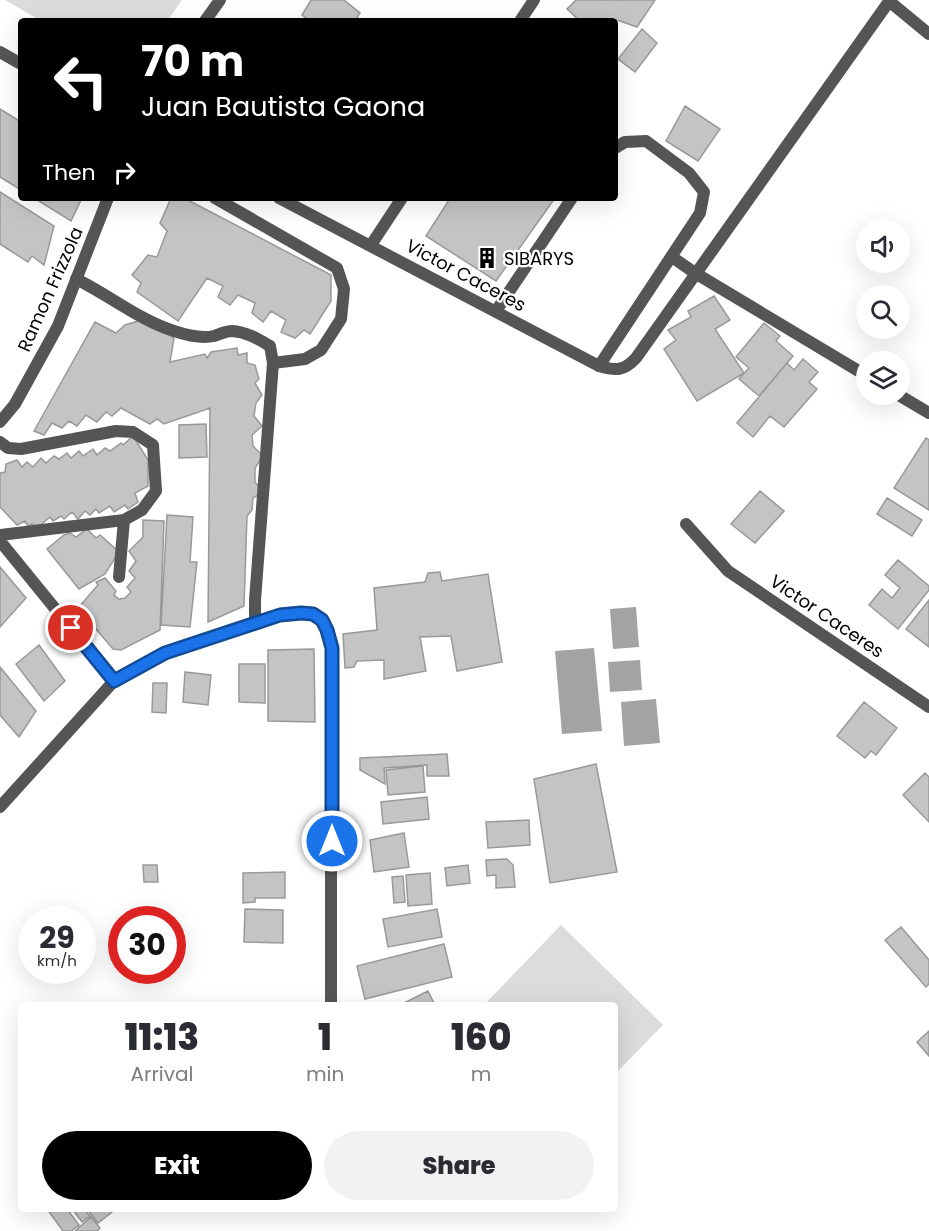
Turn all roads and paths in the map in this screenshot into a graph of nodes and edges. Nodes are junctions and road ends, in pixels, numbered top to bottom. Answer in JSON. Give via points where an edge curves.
{"nodes":[{"id":1,"x":220,"y":0,"type":"edge"},
{"id":2,"x":534,"y":0,"type":"edge"},
{"id":3,"x":890,"y":1,"type":"edge"},
{"id":4,"x":207,"y":18,"type":"edge"},
{"id":5,"x":522,"y":18,"type":"edge"},
{"id":6,"x":929,"y":34,"type":"edge"},
{"id":7,"x":0,"y":52,"type":"edge"},
{"id":8,"x":18,"y":62,"type":"edge"},
{"id":9,"x":618,"y":146,"type":"edge"},
{"id":10,"x":107,"y":201,"type":"edge"},
{"id":11,"x":220,"y":201,"type":"edge"},
{"id":12,"x":285,"y":201,"type":"edge"},
{"id":13,"x":400,"y":201,"type":"edge"},
{"id":14,"x":570,"y":201,"type":"edge"},
{"id":15,"x":370,"y":245,"type":"junction"},
{"id":16,"x":672,"y":257,"type":"junction"},
{"id":17,"x":695,"y":273,"type":"junction"},
{"id":18,"x":76,"y":279,"type":"junction"},
{"id":19,"x":496,"y":311,"type":"junction"},
{"id":20,"x":273,"y":363,"type":"junction"},
{"id":21,"x":599,"y":366,"type":"junction"},
{"id":22,"x":856,"y":369,"type":"edge"},
{"id":23,"x":910,"y":402,"type":"edge"},
{"id":24,"x":929,"y":413,"type":"edge"},
{"id":25,"x":0,"y":423,"type":"edge"},
{"id":26,"x":0,"y":442,"type":"edge"},
{"id":27,"x":124,"y":520,"type":"junction"},
{"id":28,"x":686,"y":524,"type":"dead end"},
{"id":29,"x":0,"y":535,"type":"edge"},
{"id":30,"x":0,"y":541,"type":"edge"},
{"id":31,"x":119,"y":576,"type":"dead end"},
{"id":32,"x":255,"y":623,"type":"junction"},
{"id":33,"x":114,"y":681,"type":"junction"},
{"id":34,"x":929,"y":707,"type":"edge"},
{"id":35,"x":0,"y":807,"type":"edge"},
{"id":36,"x":331,"y":1002,"type":"edge"}],
"edges":[{"from":1,"to":4,"type":"street"},
{"from":2,"to":5,"type":"street"},
{"from":3,"to":6,"type":"street"},
{"from":3,"to":17,"type":"street"},
{"from":7,"to":8,"type":"street"},
{"from":9,"to":16,"type":"street","via":[[646,141],[688,173],[704,192],[700,213]]},
{"from":10,"to":18,"type":"street","name":"Ramon Frizzola"},
{"from":11,"to":20,"type":"street","via":[[337,268],[344,289],[341,318],[321,350],[305,359]]},
{"from":12,"to":15,"type":"street","name":"Victor Caceres"},
{"from":13,"to":15,"type":"street"},
{"from":14,"to":19,"type":"street"},
{"from":15,"to":19,"type":"street","name":"Victor Caceres"},
{"from":16,"to":17,"type":"street"},
{"from":16,"to":21,"type":"street"},
{"from":17,"to":21,"type":"street","name":"Victor Caceres","via":[[627,368],[617,371]]},
{"from":17,"to":22,"type":"street"},
{"from":18,"to":20,"type":"street","via":[[172,330],[194,336],[212,337],[231,331],[253,336],[270,346]]},
{"from":18,"to":25,"type":"street","name":"Ramon Frizzola","via":[[52,335],[15,404]]},
{"from":19,"to":21,"type":"street","name":"Victor Caceres"},
{"from":20,"to":32,"type":"street"},
{"from":23,"to":24,"type":"street"},
{"from":26,"to":27,"type":"street","via":[[8,448],[21,449],[116,431],[133,432],[153,445],[156,491],[142,510]]},
{"from":27,"to":29,"type":"street"},
{"from":27,"to":31,"type":"street"},
{"from":28,"to":34,"type":"street","name":"Victor Caceres","via":[[728,571]]},
{"from":30,"to":33,"type":"street"},
{"from":32,"to":33,"type":"street","via":[[165,653]]},
{"from":32,"to":36,"type":"street","via":[[280,615],[313,614],[322,620],[332,648]]},
{"from":33,"to":35,"type":"street"}]}
